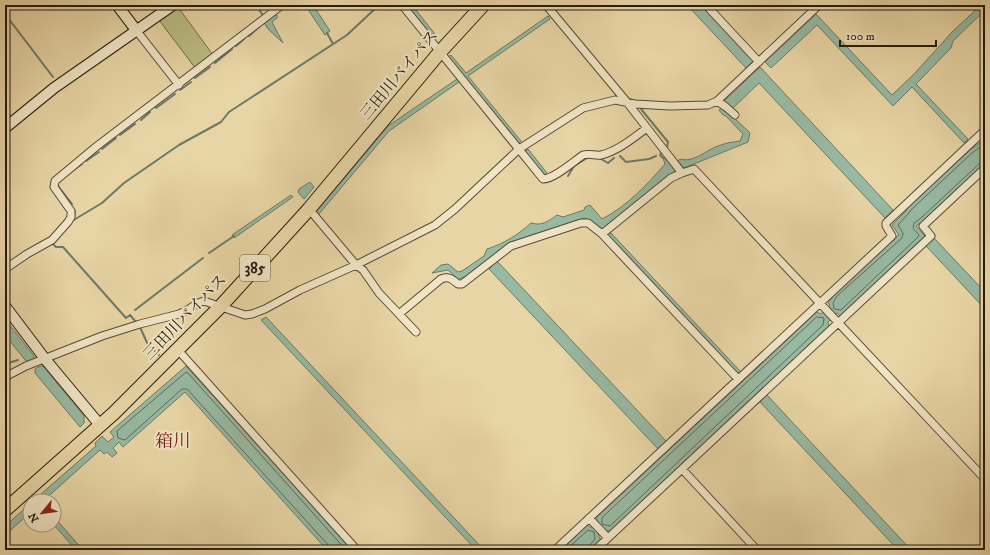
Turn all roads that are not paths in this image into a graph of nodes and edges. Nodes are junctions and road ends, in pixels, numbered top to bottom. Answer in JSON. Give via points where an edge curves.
{"nodes":[{"id":1,"x":117,"y":5,"type":"edge"},
{"id":2,"x":173,"y":5,"type":"edge"},
{"id":3,"x":282,"y":5,"type":"edge"},
{"id":4,"x":402,"y":5,"type":"edge"},
{"id":5,"x":483,"y":5,"type":"edge"},
{"id":6,"x":546,"y":5,"type":"edge"},
{"id":7,"x":706,"y":5,"type":"edge"},
{"id":8,"x":819,"y":5,"type":"edge"},
{"id":9,"x":136,"y":30,"type":"junction"},
{"id":10,"x":440,"y":52,"type":"junction"},
{"id":11,"x":759,"y":62,"type":"junction"},
{"id":12,"x":179,"y":85,"type":"junction"},
{"id":13,"x":626,"y":101,"type":"junction"},
{"id":14,"x":717,"y":101,"type":"junction"},
{"id":15,"x":735,"y":116,"type":"dead end"},
{"id":16,"x":5,"y":128,"type":"edge"},
{"id":17,"x":647,"y":128,"type":"junction"},
{"id":18,"x":984,"y":133,"type":"edge"},
{"id":19,"x":519,"y":149,"type":"junction"},
{"id":20,"x":985,"y":168,"type":"edge"},
{"id":21,"x":682,"y":173,"type":"junction"},
{"id":22,"x":308,"y":209,"type":"junction"},
{"id":23,"x":602,"y":234,"type":"junction"},
{"id":24,"x":356,"y":265,"type":"junction"},
{"id":25,"x":5,"y":269,"type":"edge"},
{"id":26,"x":820,"y":302,"type":"junction"},
{"id":27,"x":5,"y":306,"type":"edge"},
{"id":28,"x":220,"y":307,"type":"junction"},
{"id":29,"x":399,"y":314,"type":"junction"},
{"id":30,"x":839,"y":323,"type":"junction"},
{"id":31,"x":416,"y":332,"type":"dead end"},
{"id":32,"x":178,"y":350,"type":"junction"},
{"id":33,"x":45,"y":359,"type":"junction"},
{"id":34,"x":5,"y":377,"type":"edge"},
{"id":35,"x":738,"y":379,"type":"junction"},
{"id":36,"x":100,"y":425,"type":"junction"},
{"id":37,"x":682,"y":469,"type":"junction"},
{"id":38,"x":985,"y":479,"type":"edge"},
{"id":39,"x":5,"y":510,"type":"edge"},
{"id":40,"x":592,"y":520,"type":"junction"},
{"id":41,"x":605,"y":535,"type":"junction"},
{"id":42,"x":357,"y":550,"type":"edge"},
{"id":43,"x":555,"y":550,"type":"edge"},
{"id":44,"x":595,"y":550,"type":"edge"},
{"id":45,"x":757,"y":550,"type":"edge"}],
"edges":[{"from":1,"to":9,"type":"street"},
{"from":2,"to":9,"type":"street"},
{"from":3,"to":12,"type":"street"},
{"from":4,"to":10,"type":"street"},
{"from":5,"to":10,"type":"highway","name":"三田川バイパス","number":"385"},
{"from":6,"to":13,"type":"street"},
{"from":7,"to":11,"type":"street"},
{"from":8,"to":11,"type":"street"},
{"from":9,"to":12,"type":"street"},
{"from":9,"to":16,"type":"street","via":[[54,88]]},
{"from":10,"to":19,"type":"street"},
{"from":10,"to":22,"type":"highway","name":"三田川バイパス","number":"385"},
{"from":11,"to":14,"type":"street"},
{"from":12,"to":25,"type":"street","via":[[55,181],[54,187],[71,211],[71,217],[52,240]]},
{"from":13,"to":14,"type":"street","via":[[670,106],[708,105]]},
{"from":13,"to":17,"type":"street"},
{"from":13,"to":19,"type":"street","via":[[615,100],[583,108]]},
{"from":14,"to":15,"type":"street"},
{"from":17,"to":19,"type":"street","via":[[622,146],[603,154],[583,155],[546,179],[543,179]]},
{"from":17,"to":21,"type":"street"},
{"from":18,"to":26,"type":"street","via":[[886,223],[892,236]]},
{"from":19,"to":24,"type":"street","via":[[435,225]]},
{"from":20,"to":30,"type":"street","via":[[923,226],[931,236]]},
{"from":21,"to":23,"type":"street","via":[[671,178]]},
{"from":21,"to":26,"type":"street","via":[[694,168]]},
{"from":22,"to":24,"type":"street"},
{"from":22,"to":28,"type":"highway","name":"三田川バイパス","number":"385"},
{"from":23,"to":29,"type":"street","via":[[588,223],[581,222],[511,246],[462,284],[446,277],[441,279]]},
{"from":23,"to":35,"type":"street"},
{"from":24,"to":28,"type":"street","via":[[252,314],[245,315]]},
{"from":24,"to":29,"type":"street"},
{"from":26,"to":30,"type":"street"},
{"from":26,"to":35,"type":"street"},
{"from":27,"to":33,"type":"street"},
{"from":28,"to":32,"type":"highway","name":"三田川バイパス","number":"385"},
{"from":28,"to":33,"type":"street","via":[[211,302],[198,302],[179,314],[140,324]]},
{"from":29,"to":31,"type":"street"},
{"from":30,"to":37,"type":"street"},
{"from":30,"to":38,"type":"street"},
{"from":32,"to":36,"type":"highway","name":"三田川バイパス","number":"385"},
{"from":32,"to":42,"type":"street"},
{"from":33,"to":34,"type":"street"},
{"from":33,"to":36,"type":"street"},
{"from":35,"to":40,"type":"street"},
{"from":36,"to":39,"type":"highway","name":"三田川バイパス","number":"385"},
{"from":37,"to":41,"type":"street"},
{"from":37,"to":45,"type":"street"},
{"from":40,"to":41,"type":"street"},
{"from":40,"to":43,"type":"street"},
{"from":41,"to":44,"type":"street"}]}
